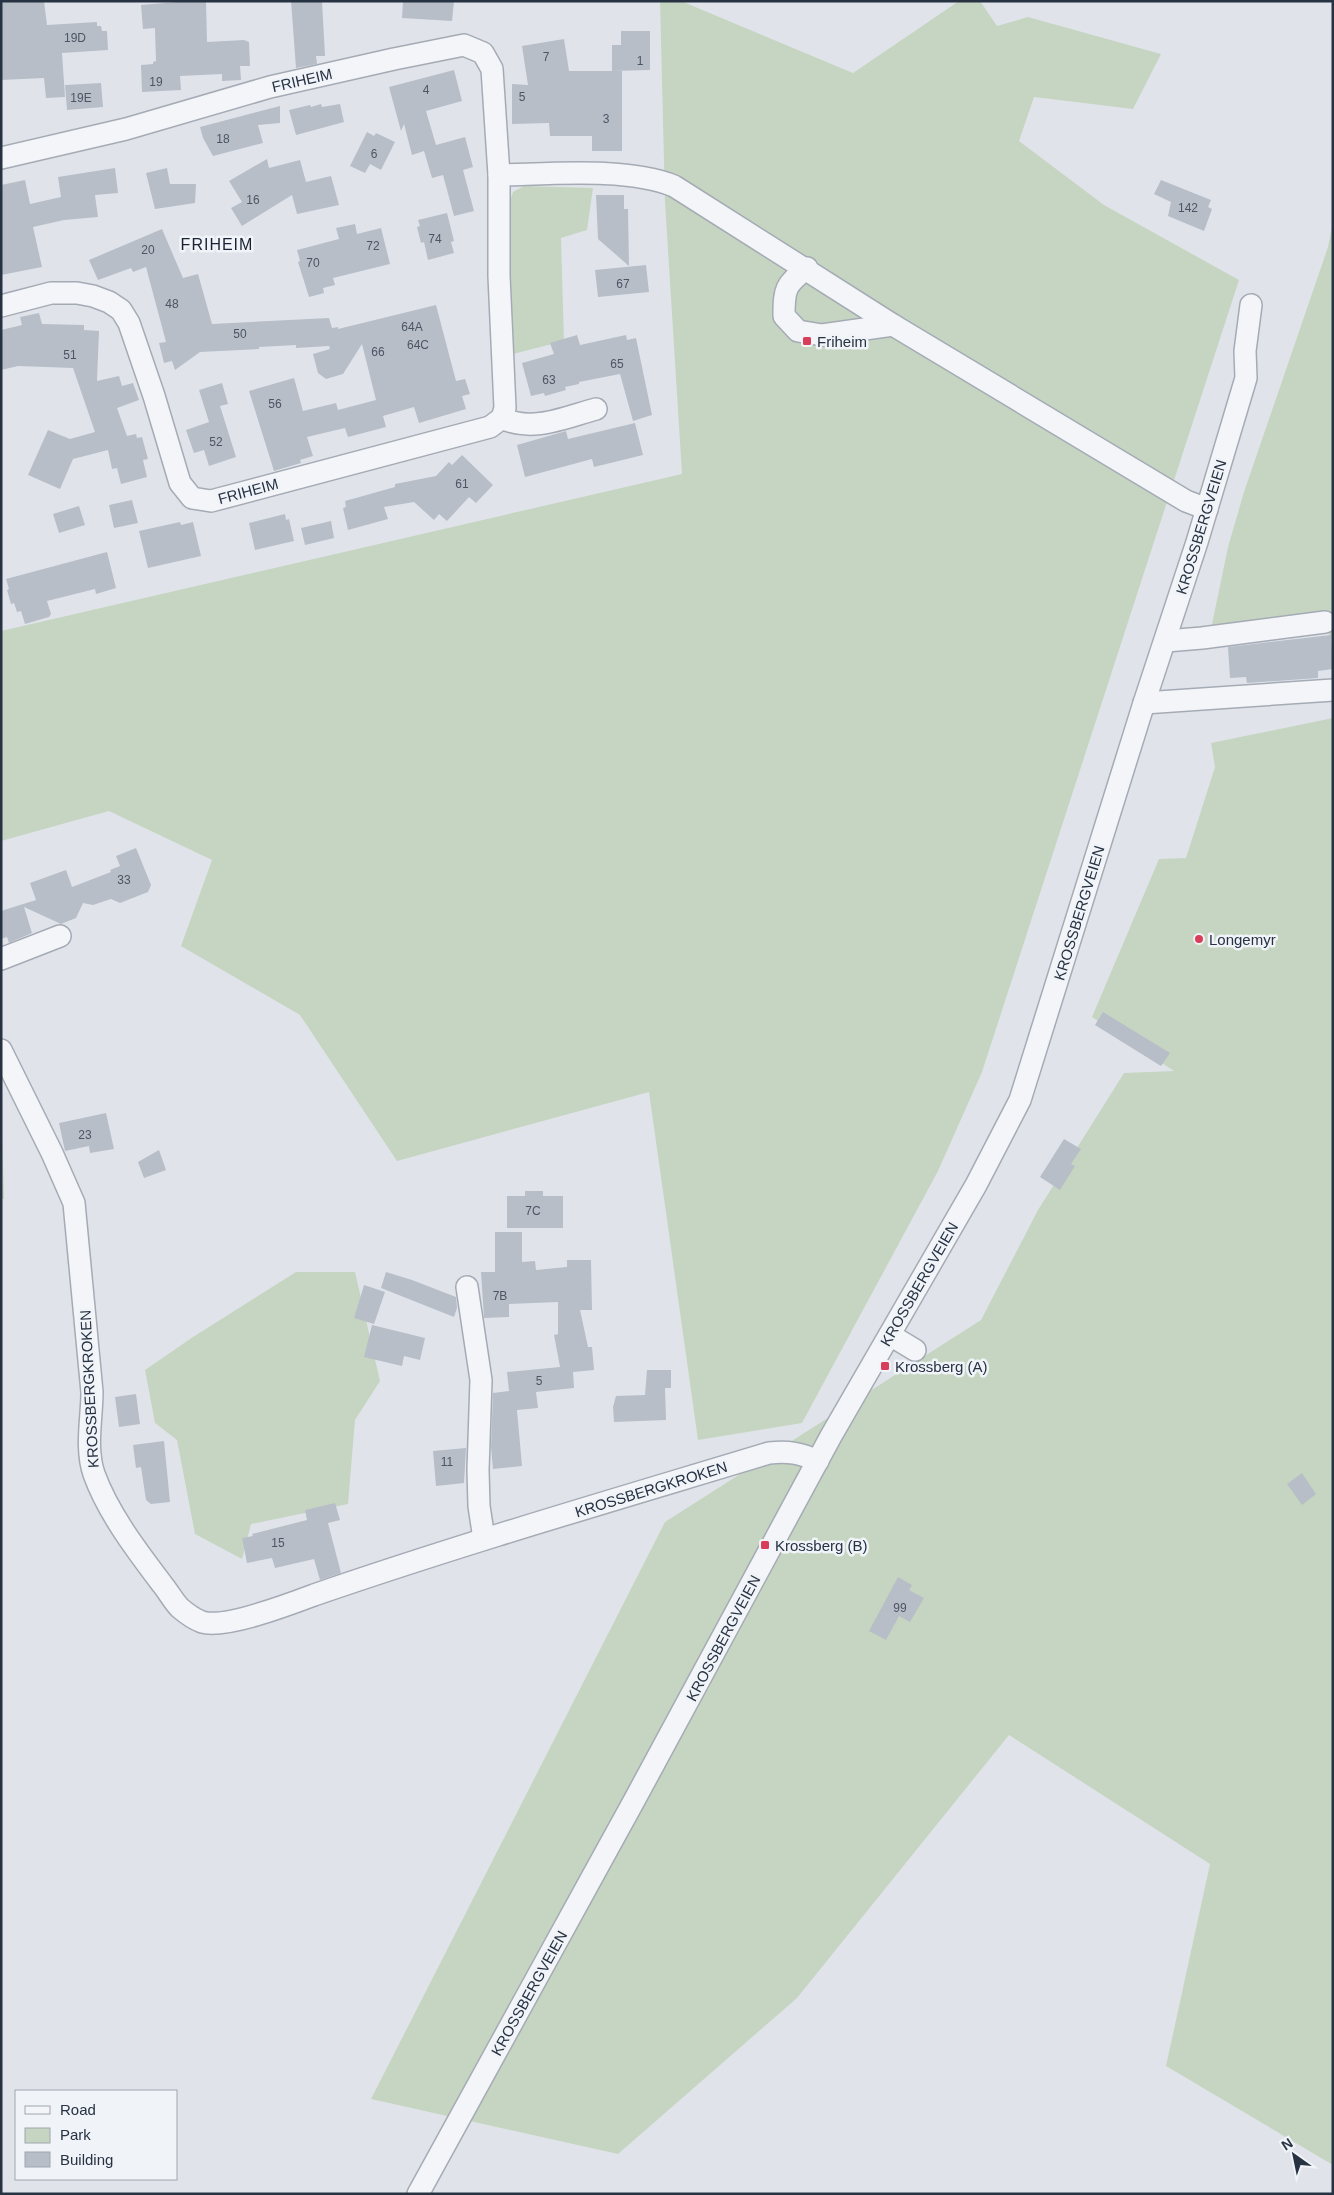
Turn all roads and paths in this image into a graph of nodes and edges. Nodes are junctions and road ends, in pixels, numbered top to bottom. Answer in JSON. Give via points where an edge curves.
{"nodes":[{"id":1,"x":1,"y":158,"type":"edge"},
{"id":2,"x":499,"y":175,"type":"junction"},
{"id":3,"x":807,"y":268,"type":"junction"},
{"id":4,"x":1250,"y":305,"type":"dead end"},
{"id":5,"x":1,"y":306,"type":"edge"},
{"id":6,"x":893,"y":324,"type":"junction"},
{"id":7,"x":596,"y":409,"type":"dead end"},
{"id":8,"x":502,"y":418,"type":"junction"},
{"id":9,"x":1207,"y":508,"type":"junction"},
{"id":10,"x":1325,"y":622,"type":"dead end"},
{"id":11,"x":1166,"y":641,"type":"junction"},
{"id":12,"x":1333,"y":690,"type":"edge"},
{"id":13,"x":1144,"y":702,"type":"junction"},
{"id":14,"x":60,"y":936,"type":"dead end"},
{"id":15,"x":1,"y":958,"type":"edge"},
{"id":16,"x":1,"y":1050,"type":"edge"},
{"id":17,"x":467,"y":1288,"type":"dead end"},
{"id":18,"x":890,"y":1335,"type":"junction"},
{"id":19,"x":915,"y":1350,"type":"dead end"},
{"id":20,"x":818,"y":1461,"type":"junction"},
{"id":21,"x":484,"y":1540,"type":"junction"},
{"id":22,"x":418,"y":2194,"type":"edge"}],
"edges":[{"from":1,"to":2,"type":"street","name":"FRIHEIM","via":[[126,129],[270,87],[464,45],[483,53],[492,69]]},
{"from":2,"to":3,"type":"street","via":[[633,175],[656,179],[690,194]]},
{"from":2,"to":8,"type":"street","name":"FRIHEIM","via":[[499,276],[505,408]]},
{"from":3,"to":6,"type":"street"},
{"from":3,"to":6,"type":"street","via":[[791,280],[784,296],[784,316],[798,331],[822,335]]},
{"from":4,"to":9,"type":"street","name":"KROSSBERGVEIEN","via":[[1246,378]]},
{"from":5,"to":8,"type":"street","name":"FRIHEIM","via":[[51,293],[77,293],[109,302],[121,310],[129,323],[154,396],[180,483],[192,498],[211,501],[490,427]]},
{"from":6,"to":9,"type":"street","via":[[1186,501]]},
{"from":7,"to":8,"type":"street","via":[[525,425]]},
{"from":9,"to":11,"type":"street","name":"KROSSBERGVEIEN"},
{"from":10,"to":11,"type":"street"},
{"from":11,"to":13,"type":"street","name":"KROSSBERGVEIEN"},
{"from":12,"to":13,"type":"street"},
{"from":13,"to":18,"type":"street","name":"KROSSBERGVEIEN","via":[[1020,1100],[976,1185]]},
{"from":14,"to":15,"type":"street"},
{"from":16,"to":21,"type":"street","name":"KROSSBERGKROKEN","via":[[74,1202],[92,1392],[89,1439],[93,1472],[113,1513],[179,1607],[203,1622],[217,1624],[279,1608]]},
{"from":17,"to":21,"type":"street","via":[[480,1380],[478,1470]]},
{"from":18,"to":19,"type":"street"},
{"from":18,"to":20,"type":"street","name":"KROSSBERGVEIEN"},
{"from":20,"to":21,"type":"street","name":"KROSSBERGKROKEN","via":[[801,1453],[770,1453]]},
{"from":20,"to":22,"type":"street","name":"KROSSBERGVEIEN"}]}
